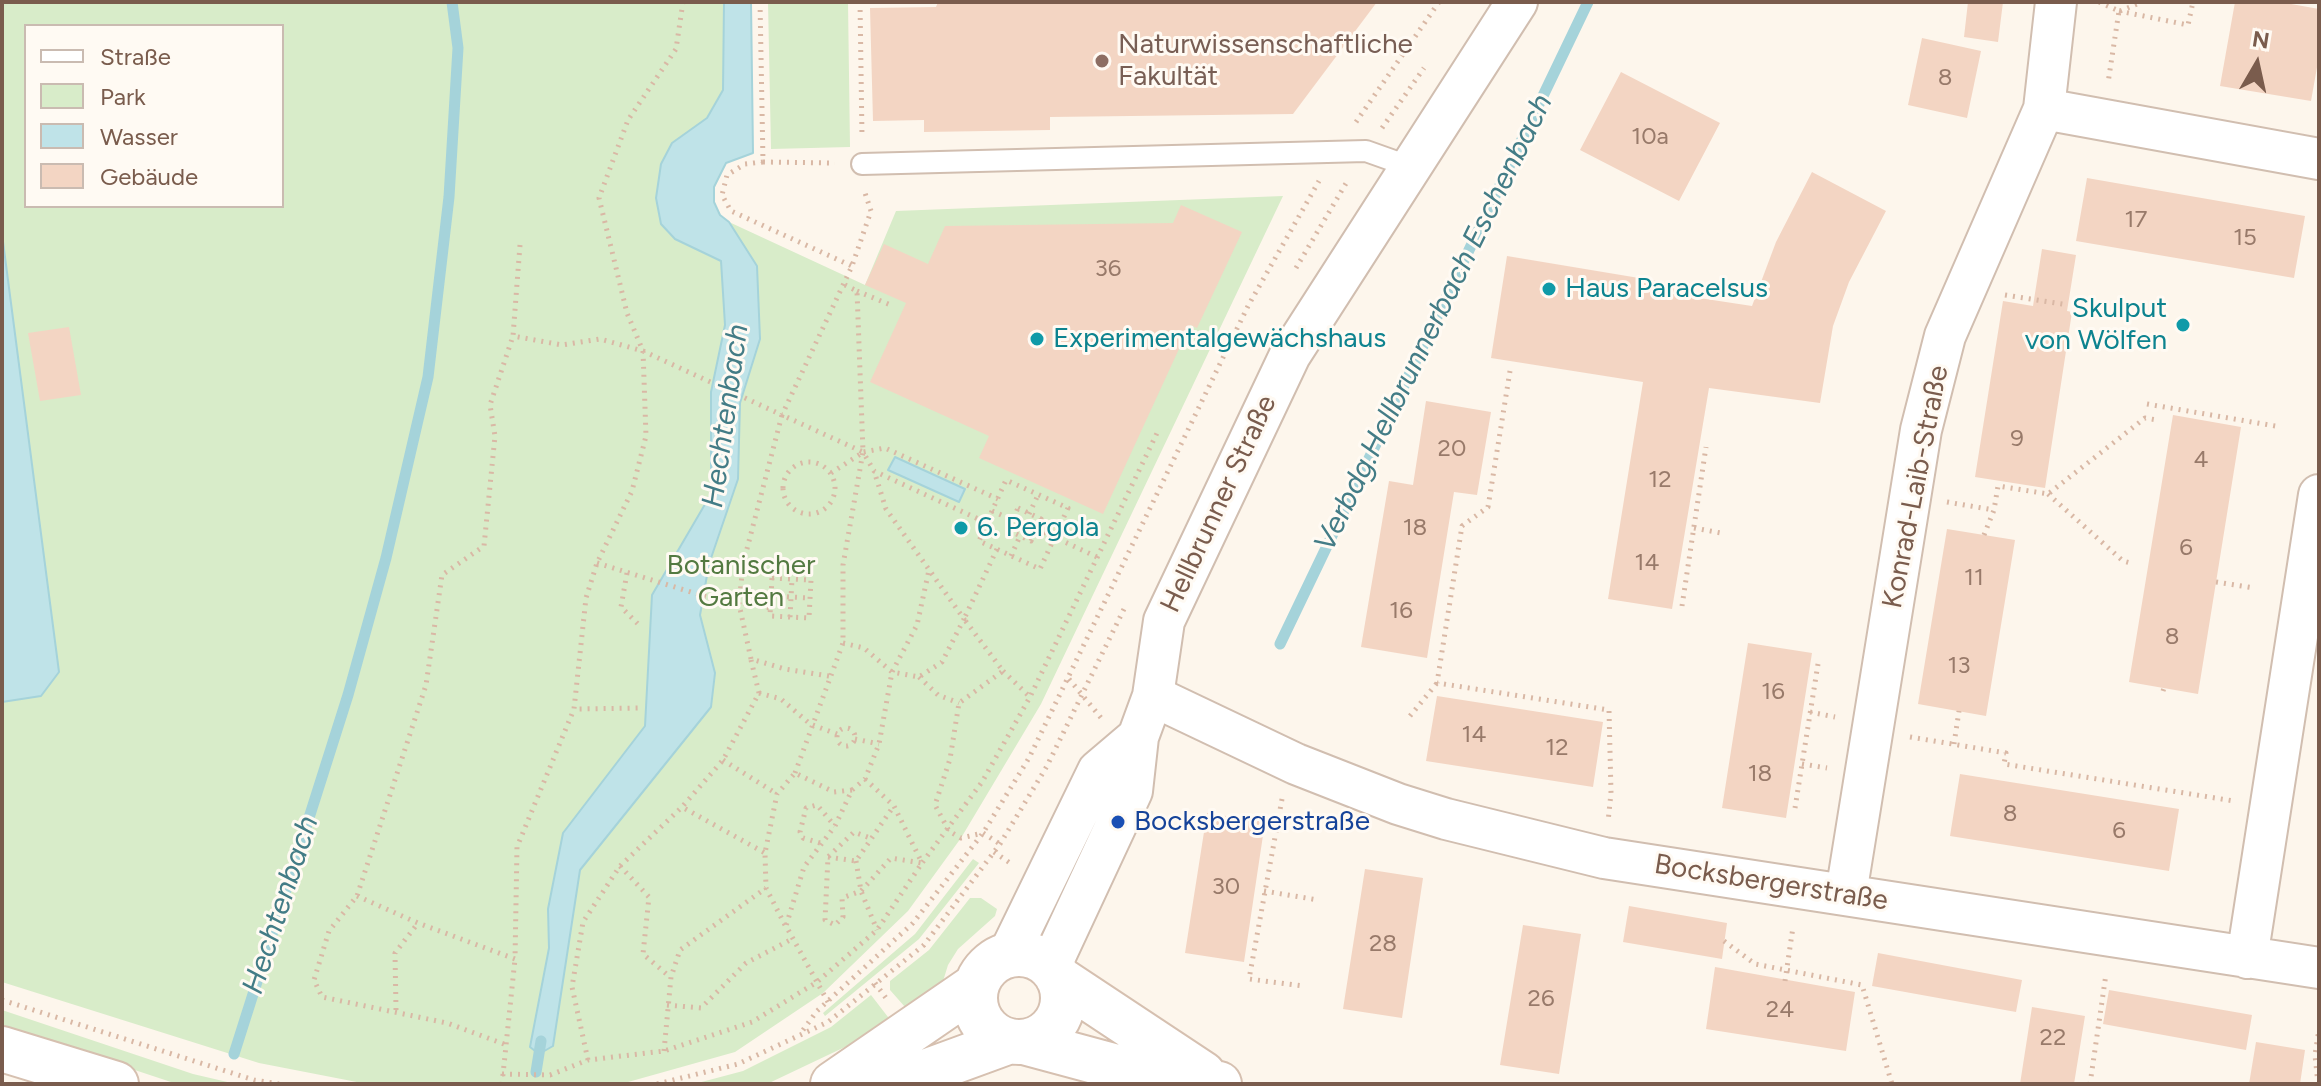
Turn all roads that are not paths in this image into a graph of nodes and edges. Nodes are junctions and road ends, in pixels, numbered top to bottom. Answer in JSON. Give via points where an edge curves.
{"nodes":[{"id":1,"x":1517,"y":2,"type":"edge"},
{"id":2,"x":2056,"y":2,"type":"edge"},
{"id":3,"x":2044,"y":109,"type":"junction"},
{"id":4,"x":2319,"y":159,"type":"edge"},
{"id":5,"x":1411,"y":167,"type":"junction"},
{"id":6,"x":862,"y":174,"type":"road end"},
{"id":7,"x":2319,"y":495,"type":"edge"},
{"id":8,"x":1153,"y":696,"type":"junction"},
{"id":9,"x":1138,"y":737,"type":"junction"},
{"id":10,"x":1846,"y":894,"type":"junction"},
{"id":11,"x":2247,"y":958,"type":"junction"},
{"id":12,"x":2319,"y":968,"type":"edge"},
{"id":13,"x":993,"y":970,"type":"junction"},
{"id":14,"x":1054,"y":972,"type":"junction"},
{"id":15,"x":1017,"y":1042,"type":"junction"},
{"id":16,"x":2,"y":1049,"type":"edge"},
{"id":17,"x":116,"y":1084,"type":"edge"},
{"id":18,"x":833,"y":1084,"type":"edge"},
{"id":19,"x":875,"y":1084,"type":"edge"},
{"id":20,"x":1218,"y":1084,"type":"edge"}],
"edges":[{"from":1,"to":5,"type":"street","name":"Hellbrunner Straße"},
{"from":2,"to":3,"type":"street","name":"Konrad-Laib-Straße"},
{"from":3,"to":4,"type":"street"},
{"from":3,"to":10,"type":"street","name":"Konrad-Laib-Straße","via":[[1945,336],[1921,430]]},
{"from":5,"to":6,"type":"lane","via":[[1366,151]]},
{"from":5,"to":8,"type":"street","name":"Hellbrunner Straße","via":[[1290,355],[1164,621]]},
{"from":7,"to":11,"type":"street"},
{"from":8,"to":9,"type":"street","name":"Hellbrunner Straße"},
{"from":8,"to":10,"type":"street","name":"Bocksbergerstraße","via":[[1296,764],[1446,819],[1604,858]]},
{"from":9,"to":13,"type":"street","name":"Hellbrunner Straße","via":[[1098,771]]},
{"from":9,"to":14,"type":"street","name":"Hellbrunner Straße","via":[[1132,791]]},
{"from":10,"to":11,"type":"street","name":"Bocksbergerstraße"},
{"from":11,"to":12,"type":"street","name":"Bocksbergerstraße"},
{"from":13,"to":14,"type":"street","via":[[1023,955]]},
{"from":13,"to":15,"type":"street","via":[[975,999],[985,1026]]},
{"from":13,"to":18,"type":"street"},
{"from":14,"to":15,"type":"street","via":[[1062,1005],[1058,1019],[1037,1038]]},
{"from":14,"to":20,"type":"street"},
{"from":15,"to":19,"type":"street"},
{"from":15,"to":20,"type":"street"},
{"from":16,"to":17,"type":"street"}]}
